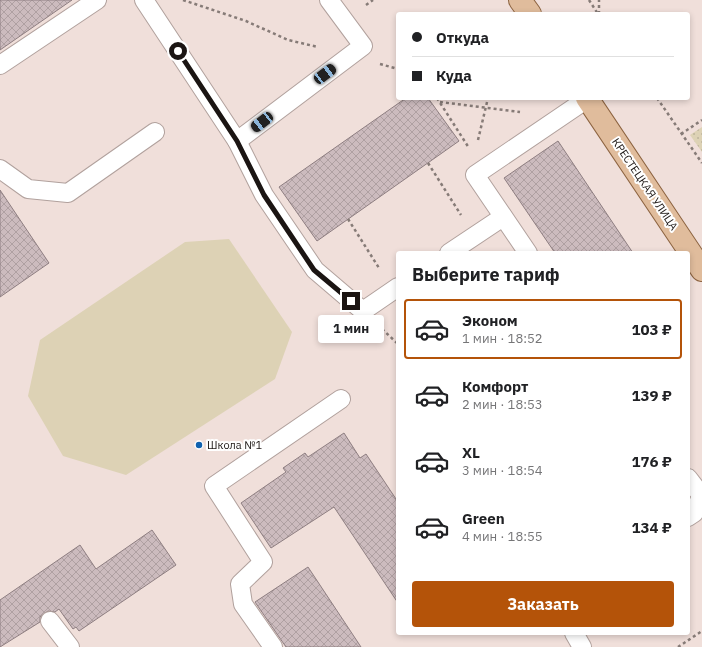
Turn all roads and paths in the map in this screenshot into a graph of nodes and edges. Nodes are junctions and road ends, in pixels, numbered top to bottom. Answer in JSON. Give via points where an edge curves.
{"nodes":[{"id":1,"x":97,"y":0,"type":"edge"},
{"id":2,"x":144,"y":0,"type":"edge"},
{"id":3,"x":182,"y":0,"type":"edge"},
{"id":4,"x":329,"y":0,"type":"edge"},
{"id":5,"x":520,"y":0,"type":"edge"},
{"id":6,"x":589,"y":0,"type":"edge"},
{"id":7,"x":599,"y":0,"type":"edge"},
{"id":8,"x":529,"y":12,"type":"edge"},
{"id":9,"x":597,"y":12,"type":"edge"},
{"id":10,"x":598,"y":12,"type":"edge"},
{"id":11,"x":350,"y":55,"type":"junction"},
{"id":12,"x":0,"y":65,"type":"edge"},
{"id":13,"x":488,"y":100,"type":"edge"},
{"id":14,"x":584,"y":100,"type":"edge"},
{"id":15,"x":588,"y":100,"type":"edge"},
{"id":16,"x":658,"y":100,"type":"edge"},
{"id":17,"x":440,"y":102,"type":"joint"},
{"id":18,"x":486,"y":106,"type":"junction"},
{"id":19,"x":702,"y":120,"type":"edge"},
{"id":20,"x":549,"y":123,"type":"junction"},
{"id":21,"x":155,"y":132,"type":"dead end"},
{"id":22,"x":681,"y":134,"type":"junction"},
{"id":23,"x":237,"y":141,"type":"junction"},
{"id":24,"x":428,"y":163,"type":"dead end"},
{"id":25,"x":702,"y":163,"type":"edge"},
{"id":26,"x":475,"y":166,"type":"junction"},
{"id":27,"x":0,"y":169,"type":"edge"},
{"id":28,"x":503,"y":217,"type":"junction"},
{"id":29,"x":348,"y":219,"type":"dead end"},
{"id":30,"x":475,"y":236,"type":"junction"},
{"id":31,"x":452,"y":251,"type":"edge"},
{"id":32,"x":527,"y":251,"type":"edge"},
{"id":33,"x":689,"y":251,"type":"edge"},
{"id":34,"x":690,"y":252,"type":"edge"},
{"id":35,"x":702,"y":270,"type":"edge"},
{"id":36,"x":396,"y":289,"type":"edge"},
{"id":37,"x":341,"y":399,"type":"dead end"},
{"id":38,"x":690,"y":480,"type":"edge"},
{"id":39,"x":702,"y":494,"type":"edge"},
{"id":40,"x":690,"y":516,"type":"edge"},
{"id":41,"x":50,"y":621,"type":"dead end"},
{"id":42,"x":702,"y":631,"type":"edge"},
{"id":43,"x":575,"y":635,"type":"edge"},
{"id":44,"x":70,"y":647,"type":"edge"},
{"id":45,"x":273,"y":647,"type":"edge"},
{"id":46,"x":582,"y":647,"type":"edge"},
{"id":47,"x":678,"y":647,"type":"edge"}],
"edges":[{"from":1,"to":12,"type":"lane"},
{"from":2,"to":23,"type":"lane"},
{"from":3,"to":11,"type":"path","via":[[246,21],[288,40]]},
{"from":4,"to":11,"type":"lane","via":[[363,46]]},
{"from":5,"to":8,"type":"main road"},
{"from":6,"to":9,"type":"path"},
{"from":7,"to":10,"type":"path"},
{"from":11,"to":23,"type":"lane"},
{"from":13,"to":18,"type":"path"},
{"from":14,"to":20,"type":"lane"},
{"from":15,"to":33,"type":"main road","name":"КРЕСТЕЦКАЯ УЛИЦА"},
{"from":16,"to":22,"type":"path"},
{"from":17,"to":18,"type":"path"},
{"from":17,"to":26,"type":"path"},
{"from":18,"to":20,"type":"path","via":[[529,114]]},
{"from":18,"to":26,"type":"path"},
{"from":19,"to":22,"type":"path"},
{"from":20,"to":26,"type":"lane"},
{"from":21,"to":27,"type":"lane","via":[[68,193],[28,189]]},
{"from":22,"to":25,"type":"path"},
{"from":23,"to":36,"type":"lane","via":[[264,195],[314,270],[363,311]]},
{"from":24,"to":30,"type":"path"},
{"from":26,"to":28,"type":"lane"},
{"from":28,"to":30,"type":"lane"},
{"from":28,"to":32,"type":"lane"},
{"from":29,"to":36,"type":"path"},
{"from":30,"to":31,"type":"lane"},
{"from":34,"to":35,"type":"main road","name":"КРЕСТЕЦКАЯ УЛИЦА"},
{"from":37,"to":45,"type":"lane","via":[[214,486],[263,562],[240,584],[243,604]]},
{"from":38,"to":39,"type":"lane"},
{"from":39,"to":40,"type":"lane","via":[[694,513]]},
{"from":41,"to":44,"type":"lane"},
{"from":42,"to":47,"type":"path"},
{"from":43,"to":46,"type":"lane"}]}
